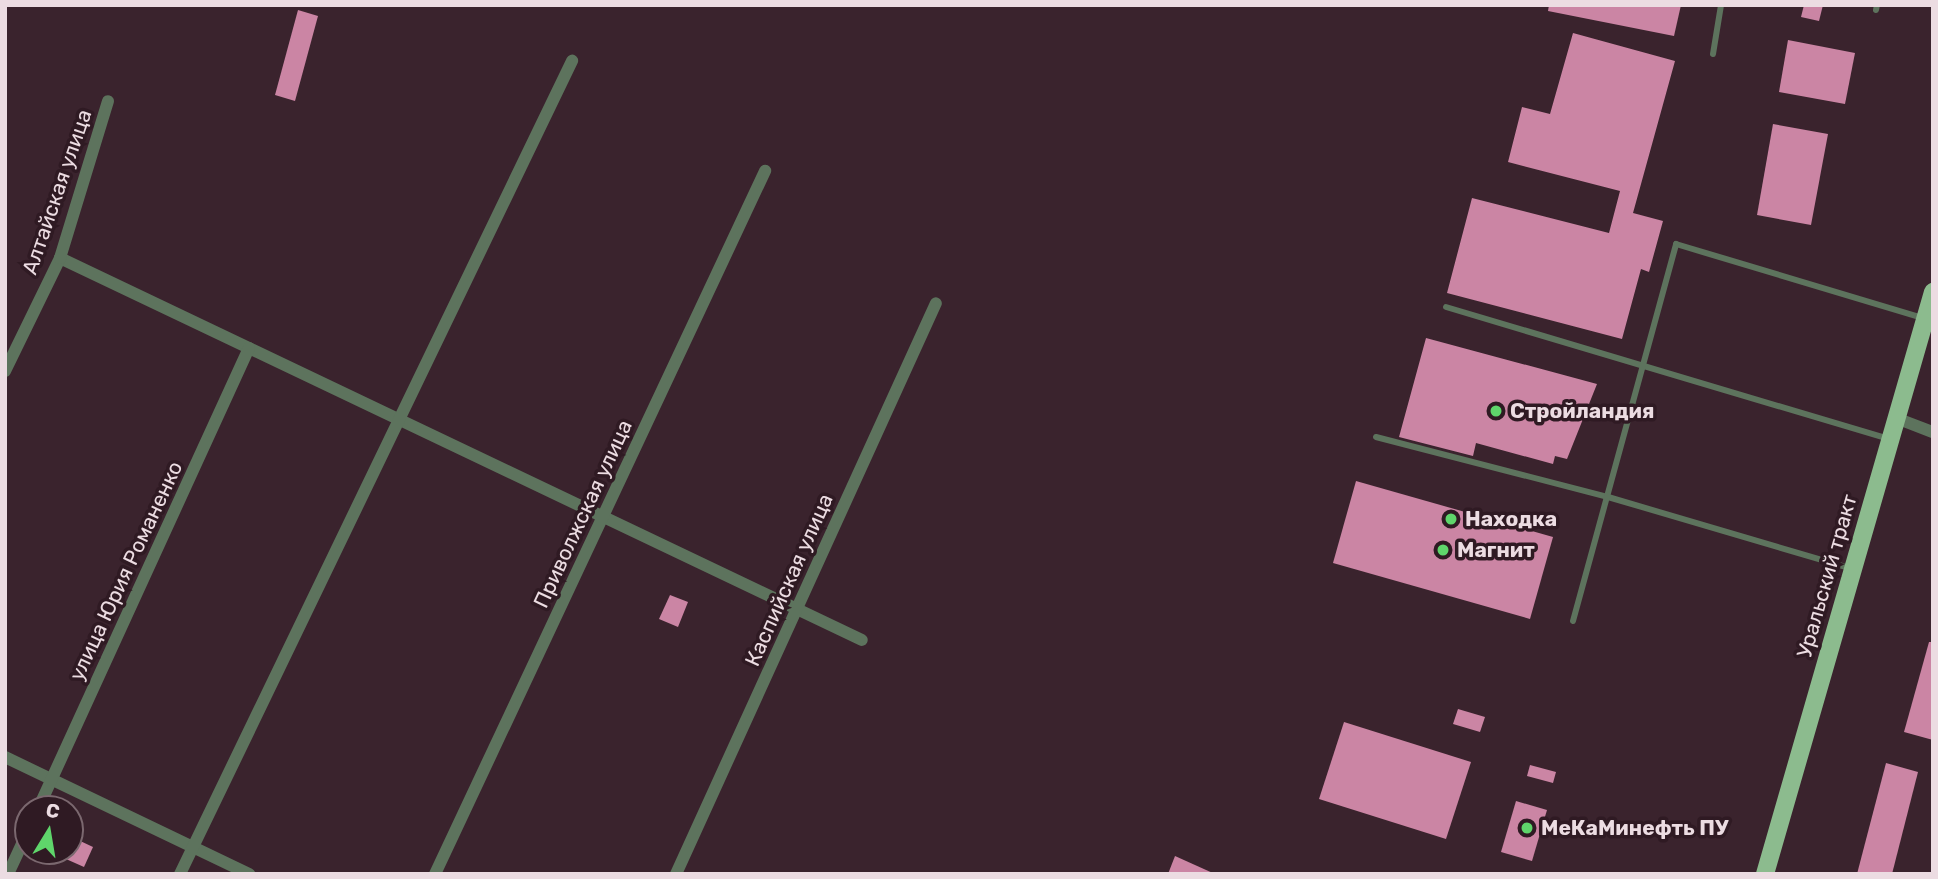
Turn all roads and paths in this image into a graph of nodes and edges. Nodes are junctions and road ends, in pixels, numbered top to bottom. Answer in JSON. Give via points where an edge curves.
{"nodes":[{"id":1,"x":1721,"y":5,"type":"edge"},
{"id":2,"x":1713,"y":54,"type":"dead end"},
{"id":3,"x":572,"y":61,"type":"dead end"},
{"id":4,"x":108,"y":101,"type":"dead end"},
{"id":5,"x":765,"y":171,"type":"dead end"},
{"id":6,"x":60,"y":258,"type":"junction"},
{"id":7,"x":1933,"y":292,"type":"edge"},
{"id":8,"x":936,"y":303,"type":"dead end"},
{"id":9,"x":1446,"y":307,"type":"dead end"},
{"id":10,"x":1925,"y":318,"type":"junction"},
{"id":11,"x":249,"y":348,"type":"junction"},
{"id":12,"x":1643,"y":367,"type":"junction"},
{"id":13,"x":5,"y":371,"type":"edge"},
{"id":14,"x":1896,"y":418,"type":"junction"},
{"id":15,"x":399,"y":420,"type":"junction"},
{"id":16,"x":1933,"y":432,"type":"edge"},
{"id":17,"x":1376,"y":438,"type":"dead end"},
{"id":18,"x":1891,"y":439,"type":"junction"},
{"id":19,"x":1608,"y":497,"type":"junction"},
{"id":20,"x":603,"y":517,"type":"junction"},
{"id":21,"x":1852,"y":568,"type":"junction"},
{"id":22,"x":796,"y":609,"type":"junction"},
{"id":23,"x":1573,"y":621,"type":"dead end"},
{"id":24,"x":862,"y":640,"type":"dead end"},
{"id":25,"x":5,"y":757,"type":"edge"},
{"id":26,"x":52,"y":779,"type":"junction"},
{"id":27,"x":45,"y":795,"type":"edge"},
{"id":28,"x":193,"y":847,"type":"junction"},
{"id":29,"x":180,"y":874,"type":"edge"},
{"id":30,"x":249,"y":874,"type":"edge"},
{"id":31,"x":435,"y":874,"type":"edge"},
{"id":32,"x":676,"y":874,"type":"edge"},
{"id":33,"x":1765,"y":874,"type":"edge"}],
"edges":[{"from":1,"to":2,"type":"lane"},
{"from":3,"to":15,"type":"street"},
{"from":4,"to":6,"type":"street","name":"Алтайская улица"},
{"from":5,"to":20,"type":"street","name":"Приволжская улица"},
{"from":6,"to":11,"type":"street"},
{"from":6,"to":13,"type":"street","name":"Алтайская улица"},
{"from":7,"to":10,"type":"main road","name":"Уральский тракт"},
{"from":8,"to":22,"type":"street","name":"Каспийская улица"},
{"from":9,"to":12,"type":"lane"},
{"from":10,"to":12,"type":"lane","via":[[1676,244]]},
{"from":10,"to":14,"type":"main road","name":"Уральский тракт"},
{"from":11,"to":15,"type":"street"},
{"from":11,"to":26,"type":"street","name":"улица Юрия Романенко"},
{"from":12,"to":18,"type":"lane"},
{"from":12,"to":19,"type":"lane"},
{"from":14,"to":16,"type":"street"},
{"from":14,"to":18,"type":"main road","name":"Уральский тракт"},
{"from":15,"to":20,"type":"street"},
{"from":15,"to":28,"type":"street"},
{"from":17,"to":19,"type":"lane"},
{"from":18,"to":21,"type":"main road","name":"Уральский тракт"},
{"from":19,"to":21,"type":"lane"},
{"from":19,"to":23,"type":"lane"},
{"from":20,"to":22,"type":"street"},
{"from":20,"to":31,"type":"street","name":"Приволжская улица"},
{"from":21,"to":33,"type":"main road","name":"Уральский тракт"},
{"from":22,"to":24,"type":"street"},
{"from":22,"to":32,"type":"street","name":"Каспийская улица"},
{"from":25,"to":26,"type":"street"},
{"from":26,"to":27,"type":"street","name":"улица Юрия Романенко"},
{"from":26,"to":28,"type":"street"},
{"from":28,"to":29,"type":"street"},
{"from":28,"to":30,"type":"street"}]}
